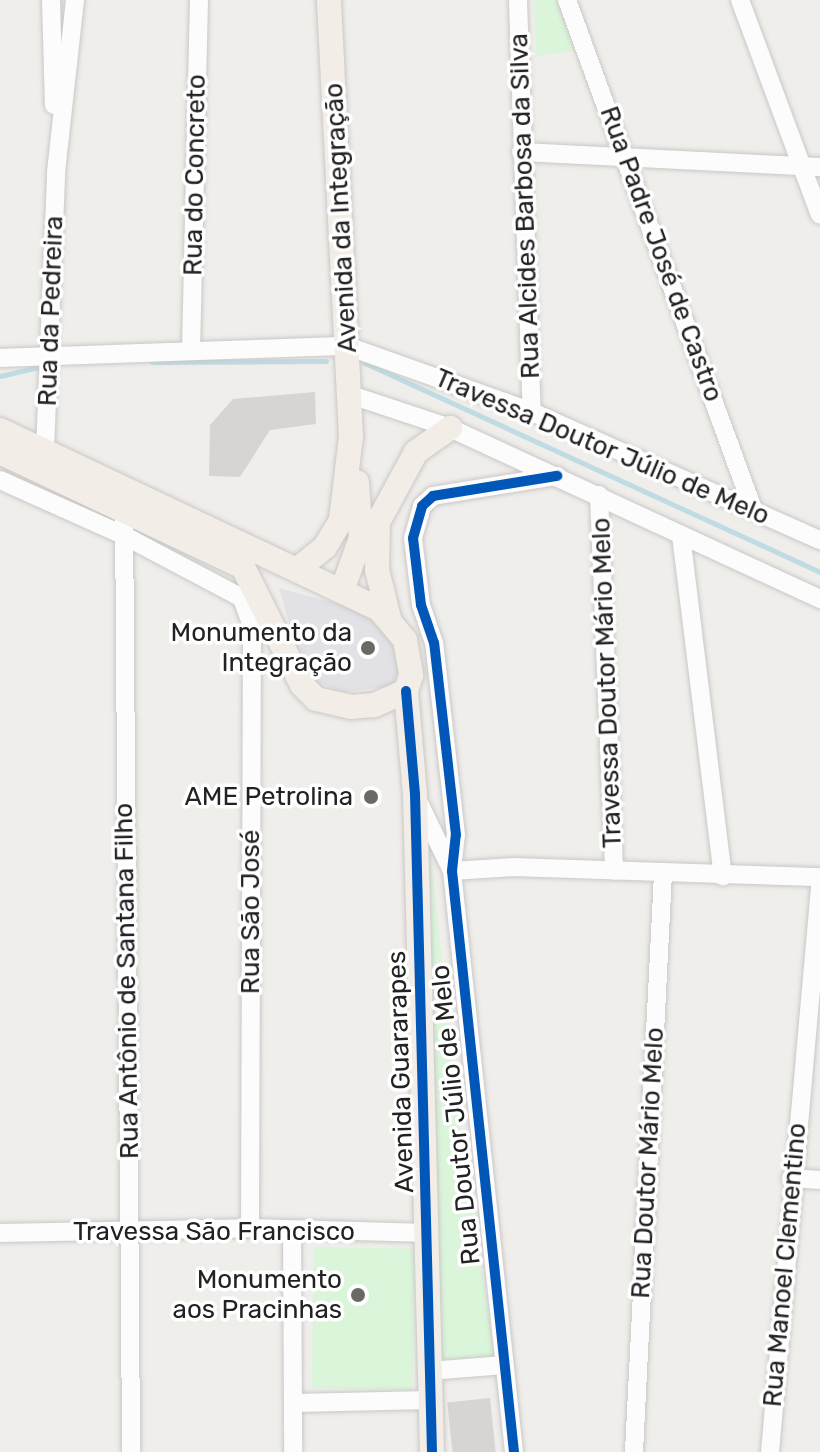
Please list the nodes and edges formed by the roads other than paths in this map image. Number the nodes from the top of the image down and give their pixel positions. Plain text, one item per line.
1 (51, 0) edge
2 (75, 0) edge
3 (199, 0) edge
4 (329, 0) edge
5 (518, 0) edge
6 (567, 0) edge
7 (740, 0) edge
8 (521, 152) junction
9 (628, 159) junction
10 (811, 167) edge
11 (56, 172) junction
12 (820, 215) edge
13 (347, 346) junction
14 (191, 351) junction
15 (49, 355) junction
16 (0, 358) edge
17 (351, 395) junction
18 (532, 412) junction
19 (450, 428) junction
20 (0, 430) edge
21 (351, 436) junction
22 (45, 451) junction
23 (0, 452) edge
24 (557, 476) junction
25 (0, 480) edge
26 (599, 495) junction
27 (433, 496) joint
28 (753, 509) junction
29 (122, 522) junction
30 (681, 535) junction
31 (820, 540) edge
32 (299, 568) junction
33 (343, 588) junction
34 (247, 590) junction
35 (820, 599) edge
36 (389, 618) junction
37 (406, 691) junction
38 (415, 794) junction
39 (452, 871) junction
40 (614, 871) junction
41 (663, 874) junction
42 (723, 876) junction
43 (820, 877) edge
44 (820, 887) edge
45 (791, 1178) junction
46 (820, 1180) edge
47 (250, 1228) junction
48 (292, 1230) junction
49 (130, 1231) junction
50 (0, 1233) edge
51 (428, 1233) junction
52 (505, 1365) junction
53 (429, 1371) junction
54 (430, 1400) junction
55 (294, 1403) junction
56 (131, 1452) edge
57 (293, 1452) edge
58 (432, 1452) edge
59 (514, 1452) edge
60 (634, 1452) edge
61 (770, 1452) edge

1 - 11 street, Rua da Pedreira
2 - 11 street, Rua da Pedreira
3 - 14 street, Rua do Concreto
4 - 13 main road, Avenida da Integração
5 - 8 street, Rua Alcides Barbosa da Silva
6 - 9 street, Rua Padre José de Castro
7 - 10 street
8 - 9 street
8 - 18 street, Rua Alcides Barbosa da Silva
9 - 10 street
9 - 28 street, Rua Padre José de Castro
10 - 12 street
11 - 15 street, Rua da Pedreira
13 - 14 street, Travessa Doutor Júlio de Melo
13 - 17 main road, Avenida da Integração
13 - 18 street, Travessa Doutor Júlio de Melo
14 - 15 street, Travessa Doutor Júlio de Melo
15 - 16 street, Travessa Doutor Júlio de Melo
15 - 22 street, Rua da Pedreira
17 - 19 street, Travessa Doutor Júlio de Melo
17 - 21 main road, Avenida da Integração
18 - 28 street, Travessa Doutor Júlio de Melo
19 - 24 street, Travessa Doutor Júlio de Melo
19 - 36 main road
20 - 22 main road
21 - 32 main road, Avenida da Integração
21 - 33 main road, Avenida da Integração
22 - 32 main road
23 - 29 main road
24 - 26 street, Travessa Doutor Júlio de Melo
24 - 27 street, Travessa Doutor Júlio de Melo
25 - 29 street
26 - 30 street, Travessa Doutor Júlio de Melo
26 - 40 street, Travessa Doutor Mário Melo
27 - 39 street, Rua Doutor Júlio de Melo
28 - 31 street, Travessa Doutor Júlio de Melo
29 - 34 main road
29 - 49 street, Rua Antônio de Santana Filho
30 - 35 street, Travessa Doutor Júlio de Melo
30 - 42 street
32 - 33 main road
33 - 36 main road
34 - 37 main road
34 - 47 street, Rua São José
36 - 37 main road, Avenida Guararapes
37 - 38 main road, Avenida Guararapes
38 - 39 street
38 - 51 main road, Avenida Guararapes
39 - 40 street
39 - 52 street, Rua Doutor Júlio de Melo
40 - 41 street
41 - 42 street
41 - 60 street, Rua Doutor Mário Melo
42 - 43 street
44 - 45 street, Rua Manoel Clementino
45 - 46 street
45 - 61 street, Rua Manoel Clementino
47 - 48 street, Travessa São Francisco
47 - 49 street, Travessa São Francisco
48 - 51 street, Travessa São Francisco
48 - 55 street
49 - 50 street, Travessa São Francisco
49 - 56 street, Rua Antônio de Santana Filho
51 - 53 main road, Avenida Guararapes
52 - 53 street
52 - 59 street, Rua Doutor Júlio de Melo
53 - 54 main road, Avenida Guararapes
54 - 55 street
54 - 58 main road, Avenida Guararapes
55 - 57 street

